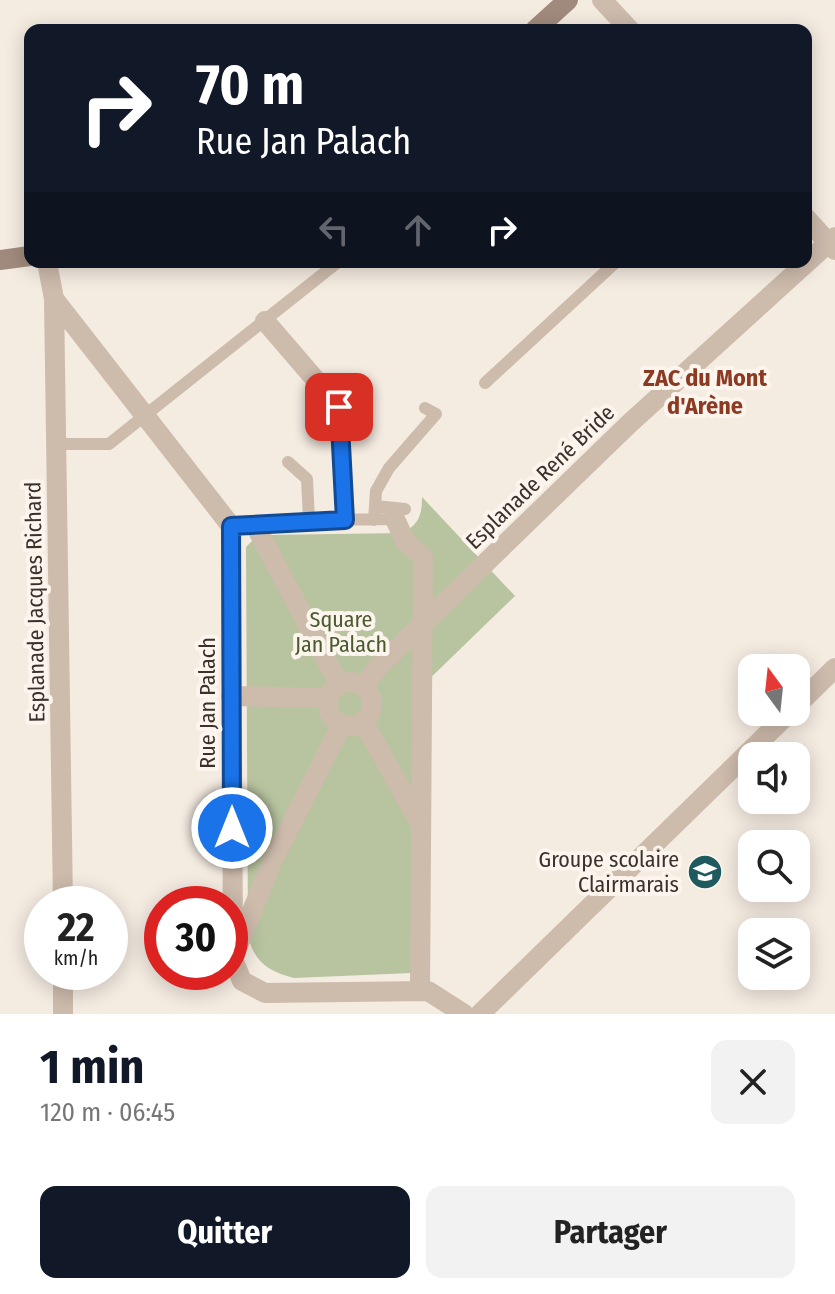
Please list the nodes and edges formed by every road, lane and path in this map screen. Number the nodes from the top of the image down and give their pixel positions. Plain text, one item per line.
1 (568, 0) edge
2 (602, 0) edge
3 (542, 24) edge
4 (624, 24) edge
5 (812, 224) edge
6 (833, 243) edge
7 (24, 257) edge
8 (0, 260) edge
9 (812, 262) edge
10 (48, 268) edge
11 (331, 268) edge
12 (610, 268) edge
13 (805, 268) edge
14 (54, 299) junction
15 (265, 321) junction
16 (485, 383) dead end
17 (339, 407) joint
18 (425, 408) dead end
19 (144, 416) junction
20 (56, 444) junction
21 (288, 462) dead end
22 (375, 506) junction
23 (400, 514) junction
24 (309, 520) junction
25 (345, 520) junction
26 (374, 520) junction
27 (255, 525) junction
28 (231, 526) junction
29 (422, 624) junction
30 (835, 668) edge
31 (364, 687) junction
32 (334, 691) junction
33 (810, 692) edge
34 (231, 696) junction
35 (363, 721) junction
36 (342, 724) junction
37 (776, 726) edge
38 (422, 827) junction
39 (63, 886) edge
40 (232, 886) edge
41 (248, 922) edge
42 (248, 984) edge
43 (63, 990) edge
44 (420, 991) junction
45 (63, 1014) edge
46 (464, 1014) edge
47 (480, 1014) edge

1 - 3 street
2 - 4 street
5 - 6 street
6 - 9 street, Esplanade René Bride
7 - 8 street
10 - 14 street
11 - 15 lane
12 - 16 lane
13 - 29 street, Esplanade René Bride
14 - 19 street
14 - 20 street, Esplanade Jacques Richard
15 - 17 street
15 - 19 lane
17 - 25 lane
18 - 22 lane
19 - 20 lane
19 - 28 street
20 - 39 street, Esplanade Jacques Richard
21 - 24 lane
22 - 23 lane
22 - 26 lane
23 - 26 lane
23 - 29 street
24 - 25 lane
24 - 27 lane
25 - 26 lane
27 - 28 lane
27 - 32 street
28 - 34 street, Rue Jan Palach
29 - 31 street, Esplanade René Bride
29 - 38 street
30 - 33 street
31 - 32 street
31 - 35 street
32 - 34 street
32 - 36 street
34 - 40 street, Rue Jan Palach
35 - 36 street
35 - 38 street
36 - 41 street
37 - 47 street
38 - 44 street
42 - 44 street
43 - 45 street
44 - 46 street

